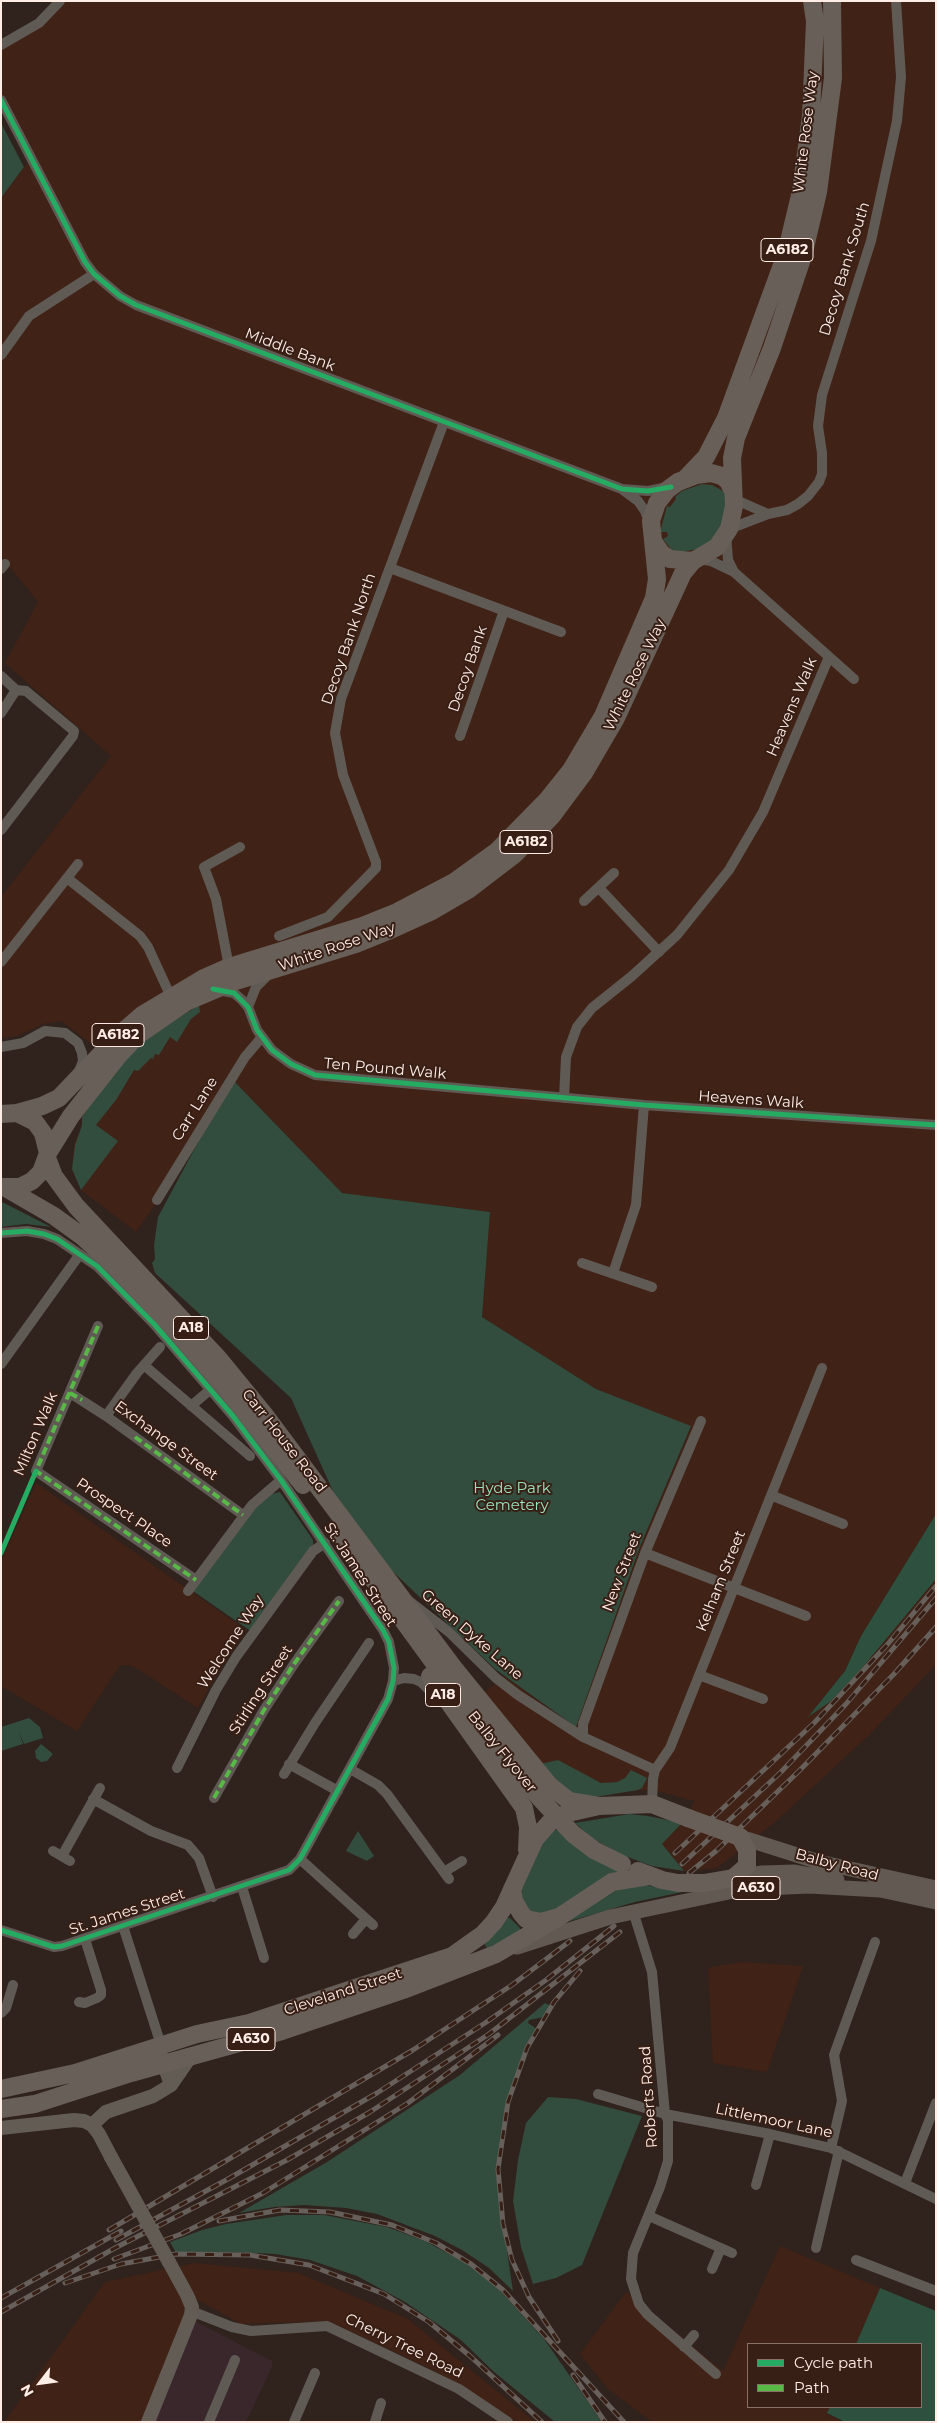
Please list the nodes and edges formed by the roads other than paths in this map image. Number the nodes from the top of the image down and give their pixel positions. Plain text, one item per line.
1 (60, 1) edge
2 (812, 1) edge
3 (832, 1) edge
4 (896, 1) edge
5 (1, 45) edge
6 (1, 100) edge
7 (94, 274) junction
8 (1, 355) edge
9 (444, 422) junction
10 (678, 482) junction
11 (622, 489) junction
12 (733, 494) junction
13 (768, 514) junction
14 (728, 531) junction
15 (652, 535) junction
16 (696, 560) junction
17 (390, 568) junction
18 (734, 572) junction
19 (504, 611) junction
20 (561, 632) dead end
21 (829, 657) junction
22 (1, 676) edge
23 (854, 679) dead end
24 (16, 690) junction
25 (1, 713) edge
26 (460, 736) dead end
27 (1, 830) edge
28 (240, 847) dead end
29 (78, 864) dead end
30 (614, 873) dead end
31 (67, 878) junction
32 (598, 888) junction
33 (584, 901) dead end
34 (279, 936) dead end
35 (5, 950) edge
36 (659, 952) junction
37 (1, 962) edge
38 (230, 967) junction
39 (276, 969) junction
40 (213, 989) junction
41 (171, 996) junction
42 (248, 1008) junction
43 (262, 1037) junction
44 (1, 1047) edge
45 (74, 1084) junction
46 (564, 1098) junction
47 (644, 1105) junction
48 (8, 1112) edge
49 (936, 1125) edge
50 (47, 1156) junction
51 (3, 1187) edge
52 (156, 1200) dead end
53 (1, 1233) edge
54 (80, 1254) junction
55 (582, 1263) dead end
56 (613, 1273) junction
57 (652, 1287) dead end
58 (98, 1326) dead end
59 (160, 1347) dead end
60 (1, 1364) edge
61 (145, 1366) junction
62 (822, 1368) dead end
63 (210, 1389) junction
64 (70, 1392) junction
65 (191, 1406) junction
66 (106, 1416) junction
67 (701, 1421) dead end
68 (250, 1456) dead end
69 (36, 1471) joint
70 (281, 1480) junction
71 (773, 1496) junction
72 (244, 1515) junction
73 (843, 1524) dead end
74 (343, 1538) junction
75 (325, 1543) junction
76 (645, 1553) junction
77 (196, 1580) junction
78 (734, 1589) junction
79 (188, 1591) dead end
80 (400, 1594) junction
81 (339, 1601) dead end
82 (806, 1616) dead end
83 (369, 1644) dead end
84 (699, 1675) junction
85 (393, 1681) junction
86 (450, 1684) joint
87 (763, 1699) dead end
88 (582, 1738) junction
89 (484, 1752) junction
90 (289, 1764) junction
91 (177, 1768) dead end
92 (350, 1769) junction
93 (656, 1770) junction
94 (284, 1774) dead end
95 (100, 1788) dead end
96 (338, 1791) junction
97 (214, 1798) dead end
98 (93, 1799) junction
99 (652, 1804) junction
100 (599, 1806) junction
101 (740, 1837) junction
102 (526, 1855) junction
103 (62, 1856) dead end
104 (300, 1859) junction
105 (462, 1861) dead end
106 (649, 1876) junction
107 (733, 1878) junction
108 (242, 1887) junction
109 (936, 1888) edge
110 (512, 1890) junction
111 (880, 1890) junction
112 (213, 1897) junction
113 (936, 1902) edge
114 (633, 1912) junction
115 (559, 1917) junction
116 (122, 1926) junction
117 (1, 1930) edge
118 (353, 1934) dead end
119 (85, 1938) junction
120 (875, 1942) dead end
121 (496, 1954) junction
122 (264, 1958) dead end
123 (13, 1985) dead end
124 (79, 2002) dead end
125 (1, 2012) edge
126 (160, 2045) junction
127 (136, 2053) junction
128 (191, 2056) junction
129 (165, 2064) junction
130 (171, 2085) junction
131 (1, 2089) edge
132 (598, 2094) dead end
133 (936, 2103) edge
134 (1, 2109) edge
135 (665, 2114) junction
136 (92, 2126) junction
137 (1, 2128) edge
138 (770, 2134) junction
139 (835, 2150) junction
140 (904, 2184) junction
141 (756, 2185) dead end
142 (936, 2199) edge
143 (648, 2216) junction
144 (721, 2248) junction
145 (816, 2248) dead end
146 (732, 2253) dead end
147 (856, 2260) dead end
148 (712, 2269) dead end
149 (936, 2291) edge
150 (191, 2311) junction
151 (694, 2335) dead end
152 (684, 2347) junction
153 (236, 2360) dead end
154 (315, 2373) dead end
155 (716, 2374) dead end
156 (382, 2403) dead end
157 (148, 2422) edge
158 (209, 2422) edge
159 (294, 2422) edge
160 (375, 2422) edge
161 (508, 2422) edge

1 - 5 street
2 - 10 highway, White Rose Way / A6182
3 - 12 highway, White Rose Way / A6182
4 - 13 street, Decoy Bank South
6 - 7 street, Middle Bank
7 - 8 street
7 - 9 street, Middle Bank
9 - 11 street, Middle Bank
9 - 17 street, Decoy Bank North
10 - 11 street, Middle Bank
10 - 12 highway
10 - 15 highway, White Rose Way
11 - 15 street, Middle Bank
12 - 13 street
12 - 14 highway, White Rose Way
13 - 14 street, Decoy Bank South
14 - 16 highway, White Rose Way
14 - 18 street
15 - 16 highway
15 - 38 highway, White Rose Way / A6182
16 - 18 street, Heavens Walk
16 - 39 highway, White Rose Way / A6182
17 - 19 street, Decoy Bank
17 - 34 street, Decoy Bank North
18 - 21 street, Heavens Walk
19 - 20 street, Decoy Bank
19 - 26 street, Decoy Bank
21 - 23 street, Heavens Walk
21 - 36 street, Heavens Walk
22 - 24 street
24 - 25 street
24 - 27 street
28 - 38 street
29 - 31 street
30 - 32 street
31 - 35 street
31 - 41 street
32 - 33 street
32 - 36 street
35 - 37 street
36 - 46 street, Heavens Walk
38 - 41 highway, White Rose Way / A6182
39 - 40 highway, White Rose Way / A6182
39 - 42 street
40 - 42 street, Ten Pound Walk
40 - 50 highway, White Rose Way / A6182
41 - 45 highway, White Rose Way / A6182
42 - 43 street, Ten Pound Walk
43 - 46 street, Ten Pound Walk
43 - 52 street, Carr Lane
44 - 45 street
45 - 48 highway, White Rose Way / A6182
46 - 47 street, Heavens Walk
47 - 49 street, Heavens Walk
47 - 56 street
48 - 50 highway, Carr House Road
50 - 51 highway, White Rose Way
50 - 80 highway, Carr House Road / A18
51 - 74 highway, Carr House Road / A18
53 - 54 street, St. James Street
54 - 60 street
54 - 63 street, St. James Street
55 - 56 street
56 - 57 street
58 - 64 street, Milton Walk
59 - 61 street
61 - 65 street
61 - 66 street
62 - 71 street, Kelham Street
63 - 65 street
63 - 70 street, St. James Street
64 - 66 street, Exchange Street
64 - 69 street, Milton Walk
65 - 68 street
66 - 72 street, Exchange Street
67 - 76 street, New Street
69 - 77 street, Prospect Place
70 - 72 street
70 - 75 street, St. James Street
71 - 73 street
71 - 78 street, Kelham Street
72 - 77 street
74 - 86 highway, Carr House Road / A18
74 - 89 highway, Balby Flyover / A18
75 - 85 street, St. James Street
75 - 91 street, Welcome Way
76 - 78 street
76 - 88 street, New Street
77 - 79 street
78 - 82 street
78 - 84 street, Kelham Street
80 - 88 street, Green Dyke Lane
80 - 100 highway, Carr House Road / A18
81 - 97 street, Stirling Street
83 - 90 street
84 - 87 street
84 - 93 street, Kelham Street
85 - 89 street
85 - 92 street, St. James Street
86 - 106 highway, Balby Flyover / A18, bridge
88 - 93 street, Green Dyke Lane
89 - 102 highway, Balby Flyover / A18
90 - 94 street
90 - 96 street
92 - 96 street, St. James Street
92 - 105 street
93 - 99 street, Kelham Street
95 - 98 street
96 - 104 street, St. James Street
98 - 103 street
98 - 112 street
99 - 100 highway, Balby Flyover / A630
99 - 101 highway, Balby Flyover / A630, bridge
100 - 102 highway, Balby Flyover / A630
101 - 107 highway, A630
101 - 109 main road, Balby Road / A630
102 - 110 highway, Balby Flyover / A630
104 - 108 street, St. James Street
104 - 118 street
106 - 107 highway, Balby Flyover / A630
106 - 115 highway, Balby Flyover / A630
107 - 111 main road, Balby Flyover / A630
108 - 112 street, St. James Street
108 - 122 street
110 - 115 highway, Balby Flyover / A630
110 - 126 highway, Cleveland Street / A630
111 - 113 main road, Balby Flyover / A630
111 - 114 main road, Balby Flyover / A630
112 - 116 street, St. James Street
114 - 121 main road, Cleveland Street / A630
114 - 135 street, Roberts Road
115 - 121 highway, Cleveland Street / A630
116 - 119 street, St. James Street
116 - 126 street
117 - 119 street, St. James Street
119 - 124 street
120 - 139 street
121 - 128 highway, Cleveland Street / A630
123 - 125 street
126 - 127 highway, Cleveland Street / A630
127 - 129 street
127 - 131 highway, Cleveland Street / A630
128 - 129 highway, Cleveland Street / A630
128 - 130 street
129 - 130 street
129 - 134 highway, Cleveland Street / A630
130 - 136 street
132 - 135 street, Littlemoor Lane
133 - 140 street
135 - 138 street, Littlemoor Lane
135 - 143 street, Roberts Road
136 - 137 street
136 - 150 street, bridge
138 - 139 street, Littlemoor Lane
138 - 141 street
139 - 140 street, Littlemoor Lane
139 - 145 street
140 - 142 street, Littlemoor Lane
143 - 144 street
143 - 152 street, Roberts Road
144 - 146 street
144 - 148 street
147 - 149 street
150 - 157 street
150 - 161 street, Cherry Tree Road
151 - 152 street
152 - 155 street, Roberts Road
153 - 158 street
154 - 159 street
156 - 160 street

